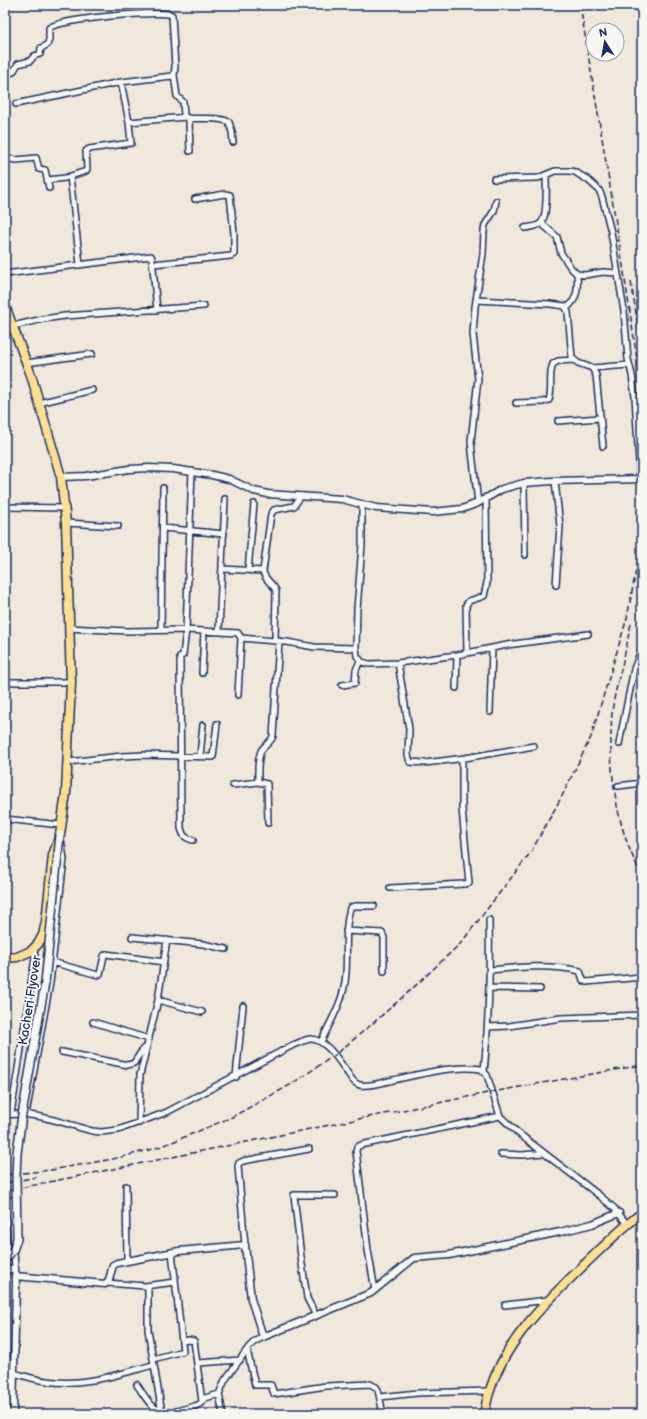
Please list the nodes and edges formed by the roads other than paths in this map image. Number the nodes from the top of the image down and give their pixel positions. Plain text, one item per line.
1 (5, 75) edge
2 (174, 75) junction
3 (121, 82) junction
4 (16, 104) dead end
5 (186, 117) junction
6 (129, 122) junction
7 (233, 142) dead end
8 (190, 151) dead end
9 (5, 158) edge
10 (546, 175) junction
11 (70, 176) junction
12 (494, 179) dead end
13 (48, 180) junction
14 (49, 188) dead end
15 (195, 198) dead end
16 (496, 201) dead end
17 (541, 223) junction
18 (525, 228) dead end
19 (80, 264) junction
20 (153, 264) junction
21 (617, 273) junction
22 (5, 274) edge
23 (577, 274) junction
24 (476, 300) junction
25 (5, 306) edge
26 (204, 306) dead end
27 (567, 308) junction
28 (157, 310) junction
29 (13, 326) junction
30 (92, 354) dead end
31 (574, 360) junction
32 (26, 363) junction
33 (629, 365) junction
34 (592, 368) junction
35 (92, 390) dead end
36 (39, 403) junction
37 (516, 403) dead end
38 (600, 418) junction
39 (558, 421) dead end
40 (603, 446) dead end
41 (192, 471) junction
42 (61, 477) junction
43 (641, 479) edge
44 (556, 481) junction
45 (524, 483) junction
46 (163, 488) dead end
47 (301, 496) junction
48 (486, 497) junction
49 (225, 499) dead end
50 (478, 503) junction
51 (254, 504) dead end
52 (362, 504) junction
53 (5, 507) edge
54 (64, 508) junction
55 (66, 523) junction
56 (118, 526) dead end
57 (163, 528) junction
58 (190, 530) junction
59 (224, 534) junction
60 (525, 555) dead end
61 (222, 569) junction
62 (248, 570) junction
63 (263, 571) junction
64 (556, 585) dead end
65 (68, 628) junction
66 (161, 630) junction
67 (186, 630) junction
68 (204, 631) junction
69 (219, 631) junction
70 (588, 634) dead end
71 (240, 638) junction
72 (277, 641) junction
73 (356, 648) junction
74 (492, 648) junction
75 (642, 648) edge
76 (467, 653) junction
77 (457, 655) junction
78 (360, 660) junction
79 (398, 663) junction
80 (202, 673) dead end
81 (5, 682) edge
82 (71, 682) junction
83 (342, 685) dead end
84 (456, 688) dead end
85 (238, 695) dead end
86 (490, 712) dead end
87 (203, 724) dead end
88 (218, 724) dead end
89 (619, 744) dead end
90 (534, 746) dead end
91 (180, 755) junction
92 (200, 756) junction
93 (462, 759) junction
94 (68, 762) junction
95 (258, 782) junction
96 (642, 783) edge
97 (233, 785) dead end
98 (618, 786) dead end
99 (5, 819) edge
100 (268, 824) dead end
101 (61, 825) junction
102 (60, 835) junction
103 (193, 840) dead end
104 (390, 888) dead end
105 (374, 906) dead end
106 (489, 920) dead end
107 (346, 931) junction
108 (132, 937) dead end
109 (167, 940) junction
110 (34, 948) junction
111 (226, 949) dead end
112 (5, 958) edge
113 (52, 962) junction
114 (164, 962) junction
115 (490, 970) junction
116 (384, 971) dead end
117 (642, 977) edge
118 (490, 988) junction
119 (540, 989) dead end
120 (158, 1000) junction
121 (243, 1006) dead end
122 (202, 1012) dead end
123 (642, 1015) edge
124 (93, 1022) dead end
125 (488, 1027) junction
126 (149, 1039) junction
127 (321, 1042) junction
128 (147, 1048) junction
129 (62, 1052) dead end
130 (484, 1072) junction
131 (236, 1077) junction
132 (11, 1114) junction
133 (26, 1114) junction
134 (5, 1115) edge
135 (500, 1116) junction
136 (139, 1123) junction
137 (309, 1149) dead end
138 (544, 1153) junction
139 (501, 1154) dead end
140 (126, 1186) dead end
141 (335, 1195) dead end
142 (12, 1200) dead end
143 (619, 1213) junction
144 (642, 1213) edge
145 (627, 1224) junction
146 (245, 1245) junction
147 (172, 1252) junction
148 (5, 1260) edge
149 (127, 1261) junction
150 (15, 1268) junction
151 (5, 1270) edge
152 (16, 1276) junction
153 (175, 1282) junction
154 (107, 1283) junction
155 (148, 1286) junction
156 (375, 1290) junction
157 (548, 1300) junction
158 (505, 1305) dead end
159 (316, 1316) junction
160 (263, 1337) junction
161 (182, 1342) junction
162 (247, 1350) junction
163 (153, 1359) junction
164 (240, 1360) junction
165 (198, 1362) junction
166 (153, 1365) junction
167 (14, 1373) junction
168 (137, 1385) dead end
169 (490, 1391) junction
170 (219, 1394) junction
171 (380, 1398) junction
172 (202, 1402) junction
173 (162, 1412) junction
174 (13, 1414) edge
175 (174, 1414) edge
176 (223, 1414) edge
177 (383, 1414) edge
178 (484, 1414) edge

1 - 2 street
2 - 3 street
2 - 5 street
3 - 4 street
3 - 6 street
5 - 6 street
5 - 7 street
5 - 8 street
6 - 11 street
9 - 13 street
10 - 12 street
10 - 17 street
10 - 21 street
11 - 13 street
11 - 19 street
13 - 14 street
15 - 20 street
16 - 24 street
17 - 18 street
17 - 23 street
19 - 20 street
19 - 22 street
20 - 28 street
21 - 23 street
21 - 33 street
23 - 27 street
24 - 27 street
24 - 50 street
25 - 29 main road
26 - 28 street
27 - 31 street
28 - 29 street
29 - 32 main road
30 - 32 street
31 - 34 street
31 - 37 street
32 - 36 main road
33 - 34 street
33 - 43 street
34 - 38 street
35 - 36 street
36 - 42 main road
38 - 39 street
38 - 40 street
41 - 42 street
41 - 47 street
41 - 58 street
42 - 54 main road
43 - 44 street
44 - 45 street
44 - 64 street
45 - 48 street
45 - 60 street
46 - 57 street
47 - 52 street
47 - 63 street
48 - 50 street
48 - 76 street
49 - 59 street
50 - 52 street
51 - 62 street
52 - 73 street
53 - 54 street
54 - 55 main road
55 - 56 street
55 - 65 main road
57 - 58 street
57 - 66 street
58 - 59 street
58 - 67 street
59 - 61 street
61 - 62 street
61 - 69 street
62 - 63 street
63 - 72 street
65 - 66 street
65 - 82 main road
66 - 67 street
67 - 68 street
67 - 91 street
68 - 69 street
68 - 80 street
69 - 71 street
70 - 74 street
71 - 72 street
71 - 85 street
72 - 73 street
72 - 95 street
73 - 78 street
74 - 76 street
74 - 86 street
75 - 89 street
76 - 77 street
77 - 79 street
77 - 84 street
78 - 79 street
78 - 83 street
79 - 93 street
81 - 82 street
82 - 94 main road
87 - 92 street
88 - 92 street
90 - 93 street
91 - 92 street
91 - 94 street
91 - 103 street
93 - 104 street
94 - 101 main road
95 - 97 street
95 - 100 street
96 - 98 street
99 - 101 street
101 - 102 main road
102 - 110 main road
102 - 113 street
102 - 148 main road, Kacheri Flyover, bridge
105 - 107 street
106 - 115 street
107 - 116 street
107 - 127 street
108 - 109 street
109 - 111 street
109 - 114 street
110 - 112 main road
110 - 132 street
113 - 114 street
113 - 133 street
114 - 120 street
115 - 117 street
115 - 118 street
118 - 119 street
118 - 125 street
120 - 122 street
120 - 126 street
121 - 131 street
123 - 125 street
124 - 126 street
125 - 130 street
126 - 128 street
127 - 130 street
127 - 131 street
128 - 129 street
128 - 136 street
130 - 135 street
131 - 136 street
132 - 133 street
132 - 134 street
133 - 136 street
135 - 138 street
135 - 156 street
137 - 146 street
138 - 139 street
138 - 143 street
140 - 149 street
141 - 159 street
142 - 150 street
143 - 145 street
143 - 156 street
144 - 145 main road
145 - 157 main road
146 - 147 street
146 - 160 street
147 - 149 street
147 - 153 street
149 - 154 street
150 - 151 street
150 - 152 street
152 - 154 street
152 - 167 street
153 - 155 street
153 - 161 street
154 - 155 street
155 - 163 street
156 - 159 street
157 - 158 street
157 - 169 main road
159 - 160 street
160 - 162 street
161 - 163 street
161 - 165 street
162 - 164 street
162 - 171 street
163 - 166 street
164 - 165 street
164 - 170 street
165 - 172 street
166 - 167 street
166 - 173 street
167 - 174 street
168 - 173 street
169 - 171 street
169 - 178 main road
170 - 172 street
170 - 176 street
171 - 177 street
172 - 175 street
173 - 175 street

